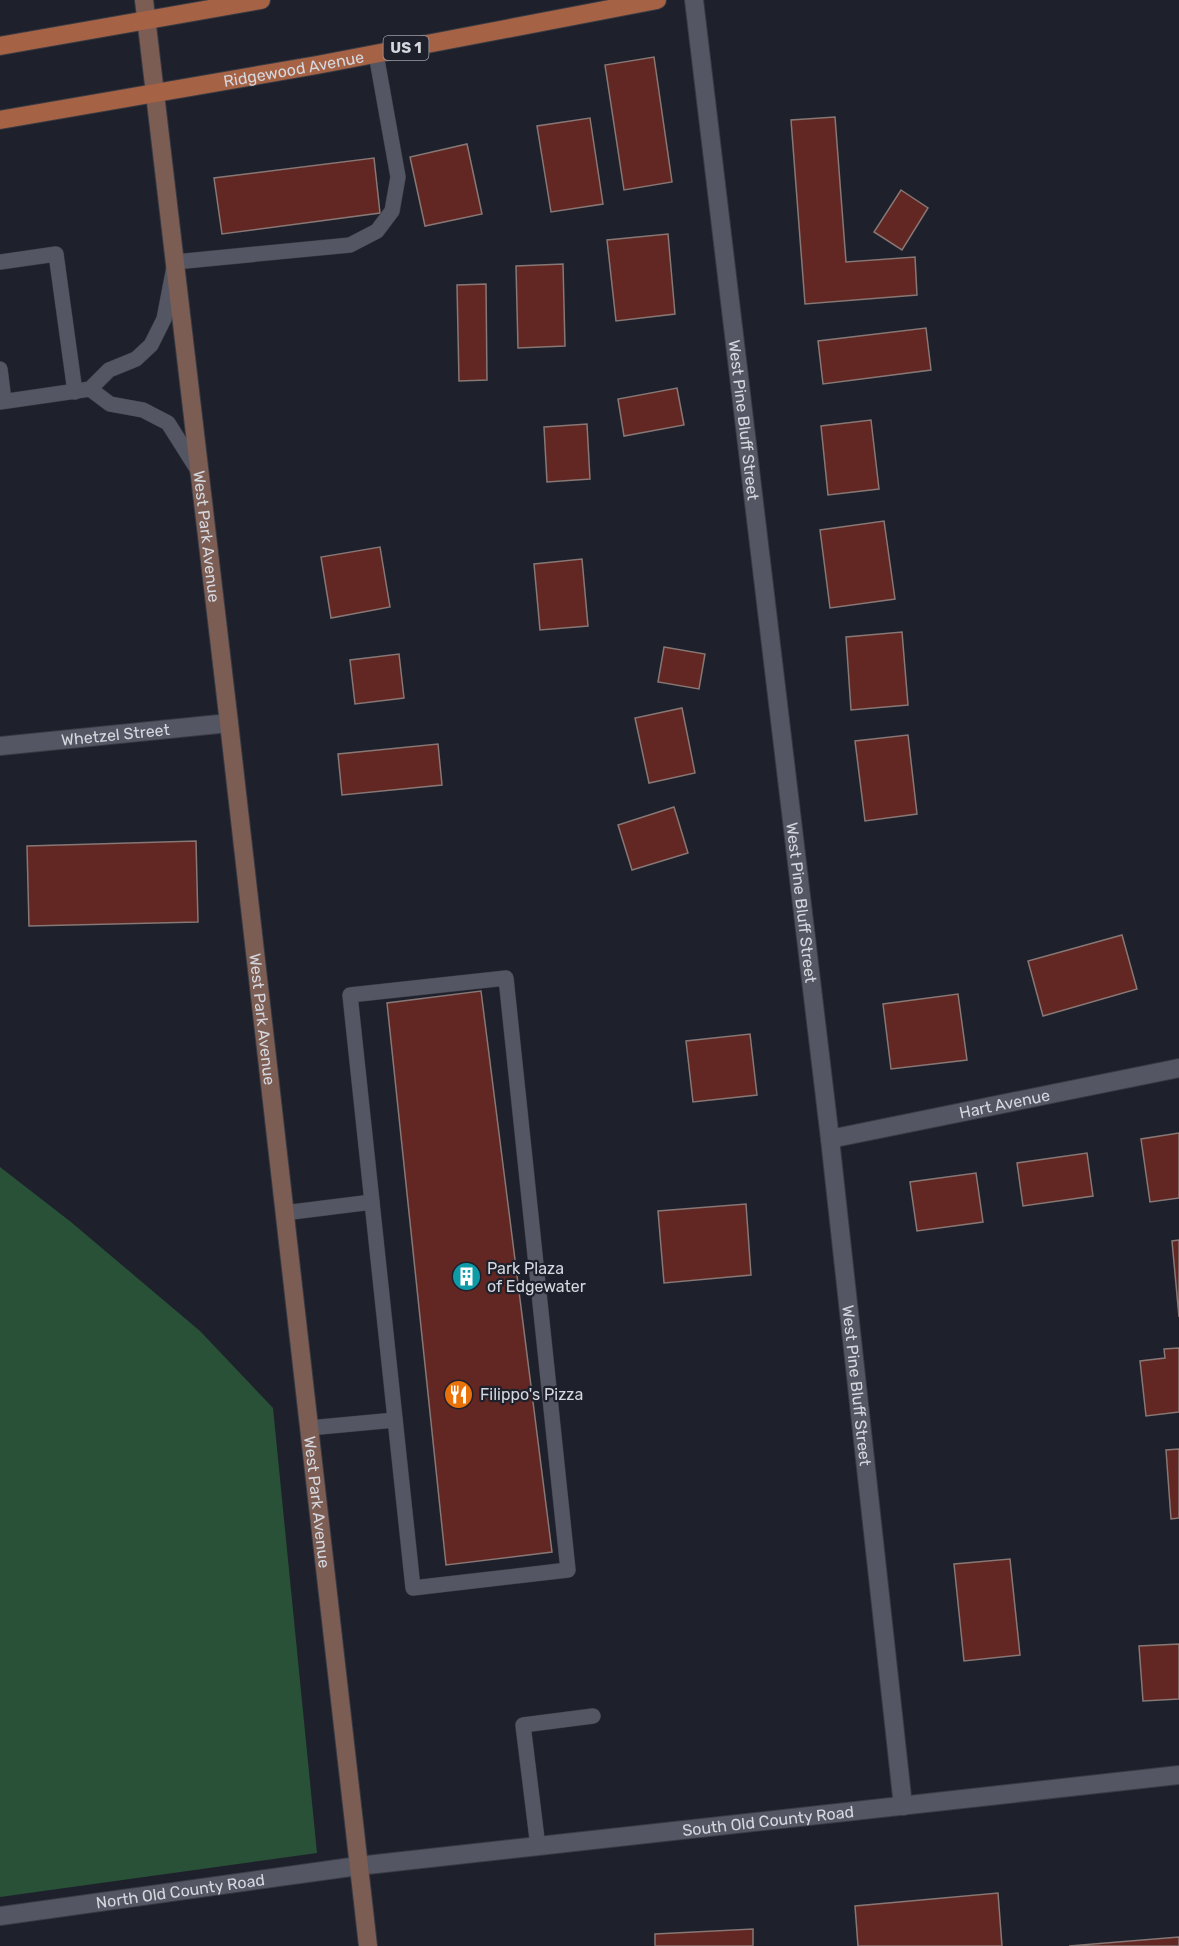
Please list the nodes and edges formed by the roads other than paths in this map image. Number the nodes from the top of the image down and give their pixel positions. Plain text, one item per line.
1 (144, 0) edge
2 (261, 0) edge
3 (657, 0) edge
4 (694, 0) edge
5 (146, 21) junction
6 (0, 46) edge
7 (376, 54) junction
8 (155, 93) junction
9 (0, 120) edge
10 (0, 262) edge
11 (175, 262) junction
12 (0, 369) edge
13 (82, 391) junction
14 (2, 402) edge
15 (199, 472) junction
16 (229, 723) junction
17 (0, 746) edge
18 (1179, 1068) edge
19 (830, 1139) junction
20 (372, 1202) junction
21 (284, 1213) junction
22 (395, 1420) junction
23 (309, 1428) junction
24 (592, 1716) dead end
25 (1179, 1775) edge
26 (903, 1806) junction
27 (538, 1847) junction
28 (358, 1866) junction
29 (0, 1916) edge
30 (368, 1946) edge

1 - 5 street, West Park Avenue
2 - 5 main road
3 - 7 main road, Ridgewood Avenue / US 1
4 - 19 street, West Pine Bluff Street
5 - 6 main road
5 - 8 street, West Park Avenue
7 - 8 main road, Ridgewood Avenue / US 1
7 - 11 lane
8 - 9 main road, Ridgewood Avenue / US 1
8 - 11 street, West Park Avenue
10 - 13 lane
11 - 13 lane
11 - 15 street, West Park Avenue
12 - 14 lane
13 - 14 lane
13 - 15 lane
15 - 16 street, West Park Avenue
16 - 17 street, Whetzel Street
16 - 21 street, West Park Avenue
18 - 19 street, Hart Avenue
19 - 26 street, West Pine Bluff Street
20 - 21 lane
20 - 22 lane
20 - 22 lane
21 - 23 street, West Park Avenue
22 - 23 lane
23 - 28 street, West Park Avenue
24 - 27 lane
25 - 26 street, South Old County Road
26 - 27 street, South Old County Road
27 - 28 street, South Old County Road
28 - 29 street, North Old County Road
28 - 30 street, West Park Avenue

